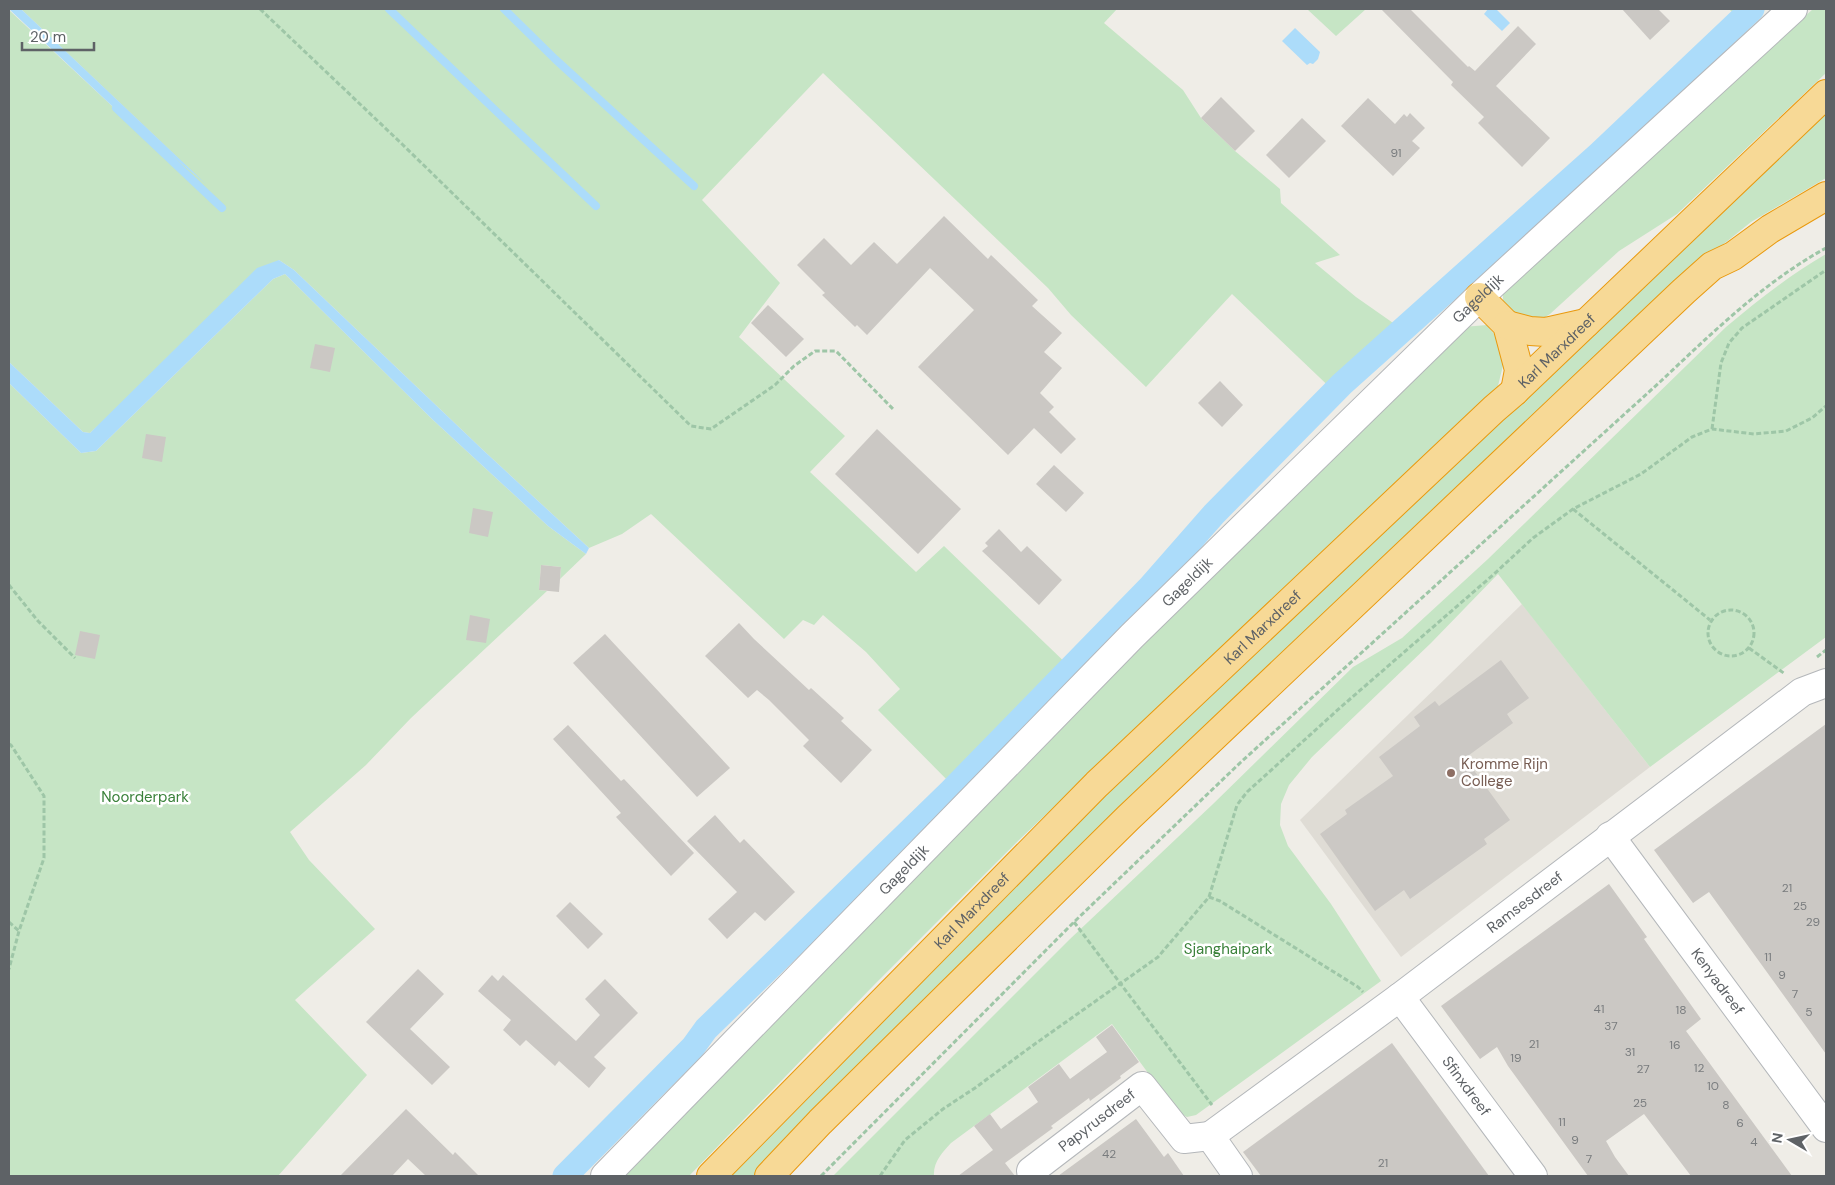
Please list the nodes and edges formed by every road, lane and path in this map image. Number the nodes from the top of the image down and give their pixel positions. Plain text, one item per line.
1 (260, 9) edge
2 (1793, 9) edge
3 (1826, 94) edge
4 (1826, 196) edge
5 (1826, 248) edge
6 (1826, 270) edge
7 (1479, 297) junction
8 (1588, 322) junction
9 (1507, 325) junction
10 (1515, 392) junction
11 (1826, 406) edge
12 (893, 409) dead end
13 (1712, 429) junction
14 (1573, 509) junction
15 (9, 585) edge
16 (1710, 620) junction
17 (1749, 648) junction
18 (74, 658) dead end
19 (1818, 686) edge
20 (9, 744) edge
21 (1610, 836) junction
22 (1209, 897) junction
23 (9, 922) edge
24 (1074, 922) junction
25 (19, 931) junction
26 (9, 970) edge
27 (1120, 983) junction
28 (1390, 1003) junction
29 (1826, 1128) edge
30 (1218, 1130) junction
31 (605, 1176) edge
32 (711, 1176) edge
33 (769, 1176) edge
34 (821, 1176) edge
35 (880, 1176) edge
36 (1034, 1176) edge
37 (1238, 1176) edge
38 (1533, 1176) edge

1 - 12 path
2 - 7 street, Gageldijk
3 - 8 highway, Karl Marxdreef
4 - 33 highway
5 - 24 path
6 - 13 path
7 - 9 highway
7 - 31 street, Gageldijk
8 - 9 highway
8 - 10 highway, Karl Marxdreef
9 - 10 highway
10 - 32 highway, Karl Marxdreef
11 - 13 path
13 - 14 path
14 - 16 path
14 - 22 path
15 - 18 path
16 - 17 path
16 - 17 path
17 - 19 path
19 - 21 street, Ramsesdreef
20 - 25 path
21 - 28 street, Ramsesdreef
21 - 29 street, Kenyadreef
22 - 27 path
22 - 28 path
23 - 25 path
24 - 27 path
24 - 34 path
25 - 26 path
27 - 30 path
27 - 35 path
28 - 30 street, Ramsesdreef
28 - 38 street, Sfinxdreef
30 - 36 street, Papyrusdreef
30 - 37 street

